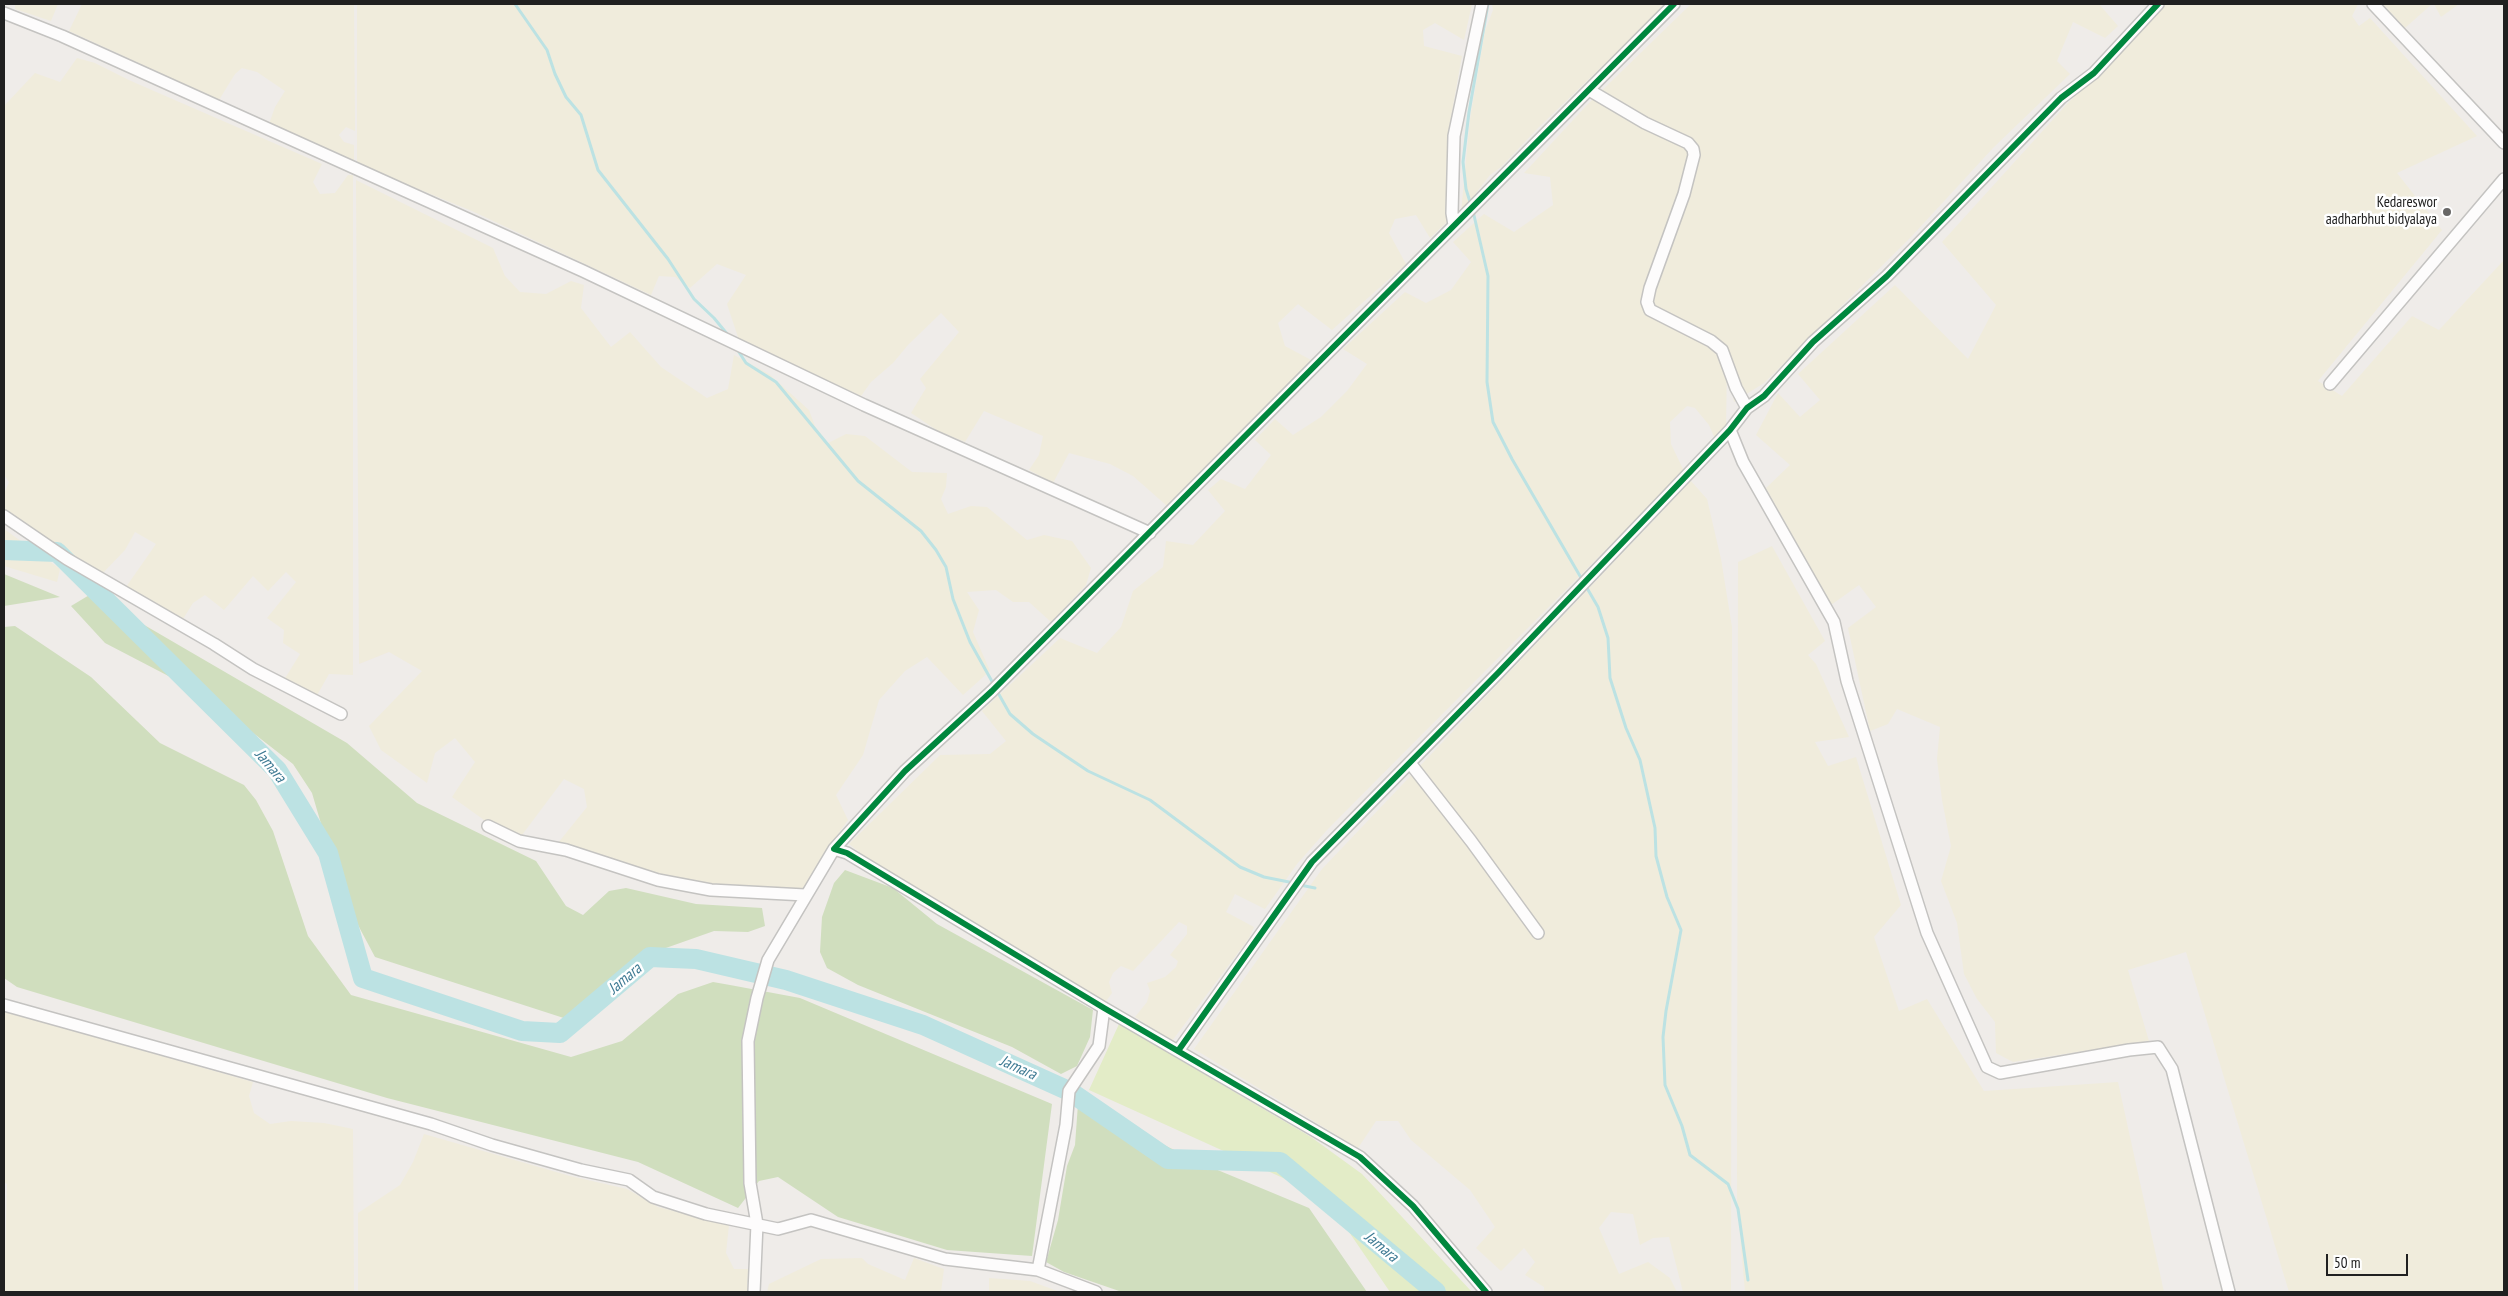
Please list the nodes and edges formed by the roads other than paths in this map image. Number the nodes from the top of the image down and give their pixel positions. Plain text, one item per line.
1 (1482, 4) edge
2 (1674, 4) edge
3 (2158, 4) edge
4 (2373, 4) edge
5 (4, 13) edge
6 (1588, 90) junction
7 (2504, 143) edge
8 (2504, 179) edge
9 (1454, 226) junction
10 (2330, 384) dead end
11 (1748, 408) junction
12 (1730, 430) junction
13 (4, 516) edge
14 (1150, 533) junction
15 (341, 714) dead end
16 (1410, 763) junction
17 (488, 826) dead end
18 (834, 849) junction
19 (804, 896) junction
20 (1538, 933) dead end
21 (4, 1005) edge
22 (1104, 1008) junction
23 (1178, 1052) junction
24 (757, 1224) junction
25 (1038, 1270) junction
26 (754, 1292) edge
27 (1096, 1292) edge
28 (1486, 1292) edge
29 (2230, 1292) edge

1 - 9 street
2 - 6 street
3 - 11 street
4 - 7 street
5 - 14 street
6 - 9 street
6 - 11 street
8 - 10 street
9 - 14 street
11 - 12 street
12 - 16 street
12 - 29 street
13 - 15 street
14 - 18 street
16 - 20 street
16 - 23 street
17 - 19 street
18 - 19 street
18 - 22 street
19 - 24 street
21 - 24 street
22 - 23 street
22 - 25 street
23 - 28 street
24 - 25 street
24 - 26 street
25 - 27 street

